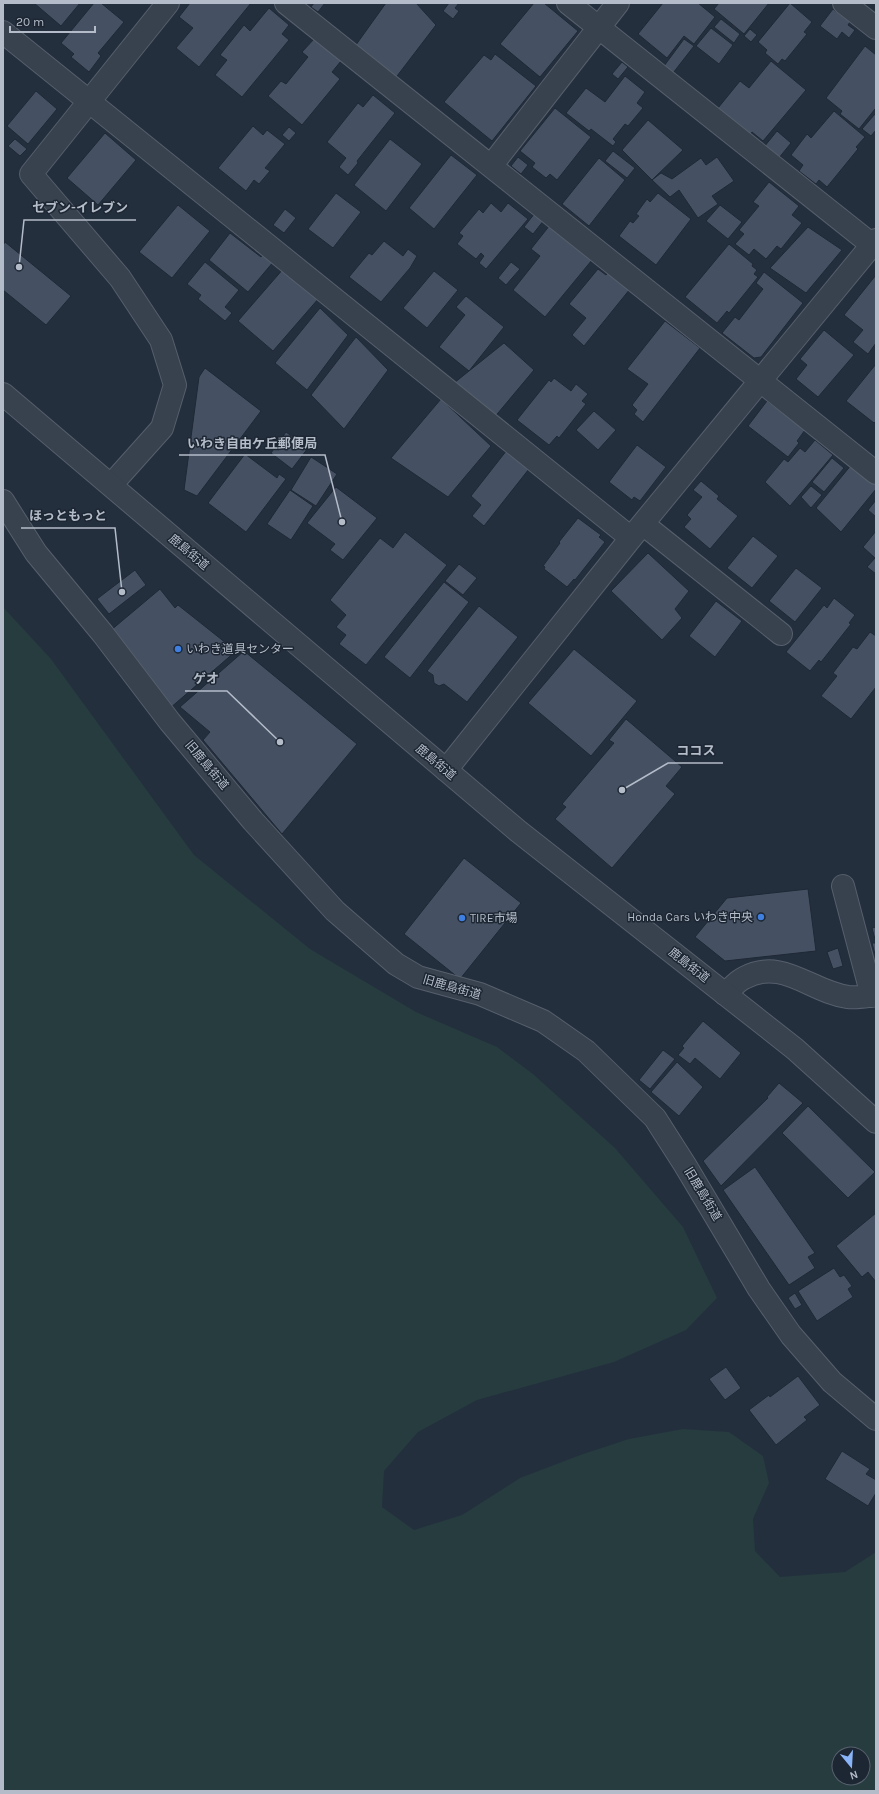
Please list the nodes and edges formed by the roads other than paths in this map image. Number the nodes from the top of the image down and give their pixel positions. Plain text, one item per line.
1 (168, 3) edge
2 (286, 3) edge
3 (568, 3) edge
4 (618, 3) edge
5 (844, 3) edge
6 (599, 28) junction
7 (876, 28) edge
8 (3, 32) edge
9 (89, 101) junction
10 (491, 166) junction
11 (875, 244) edge
12 (760, 381) junction
13 (3, 394) edge
14 (876, 473) edge
15 (111, 485) junction
16 (3, 501) edge
17 (637, 531) junction
18 (781, 634) dead end
19 (446, 770) junction
20 (843, 886) dead end
21 (725, 994) junction
22 (874, 995) edge
23 (876, 1122) edge
24 (876, 1419) edge

1 - 9 street
2 - 10 street
3 - 6 street
4 - 6 street
5 - 7 street
6 - 10 street
6 - 11 street
8 - 9 street
9 - 15 street
9 - 17 street
10 - 12 street
11 - 12 street
12 - 14 street
12 - 17 street
13 - 15 street, 鹿島街道
15 - 19 street, 鹿島街道
16 - 24 street, 旧鹿島街道
17 - 18 street
17 - 19 street
19 - 21 street, 鹿島街道
20 - 22 street
21 - 22 street
21 - 23 street, 鹿島街道

